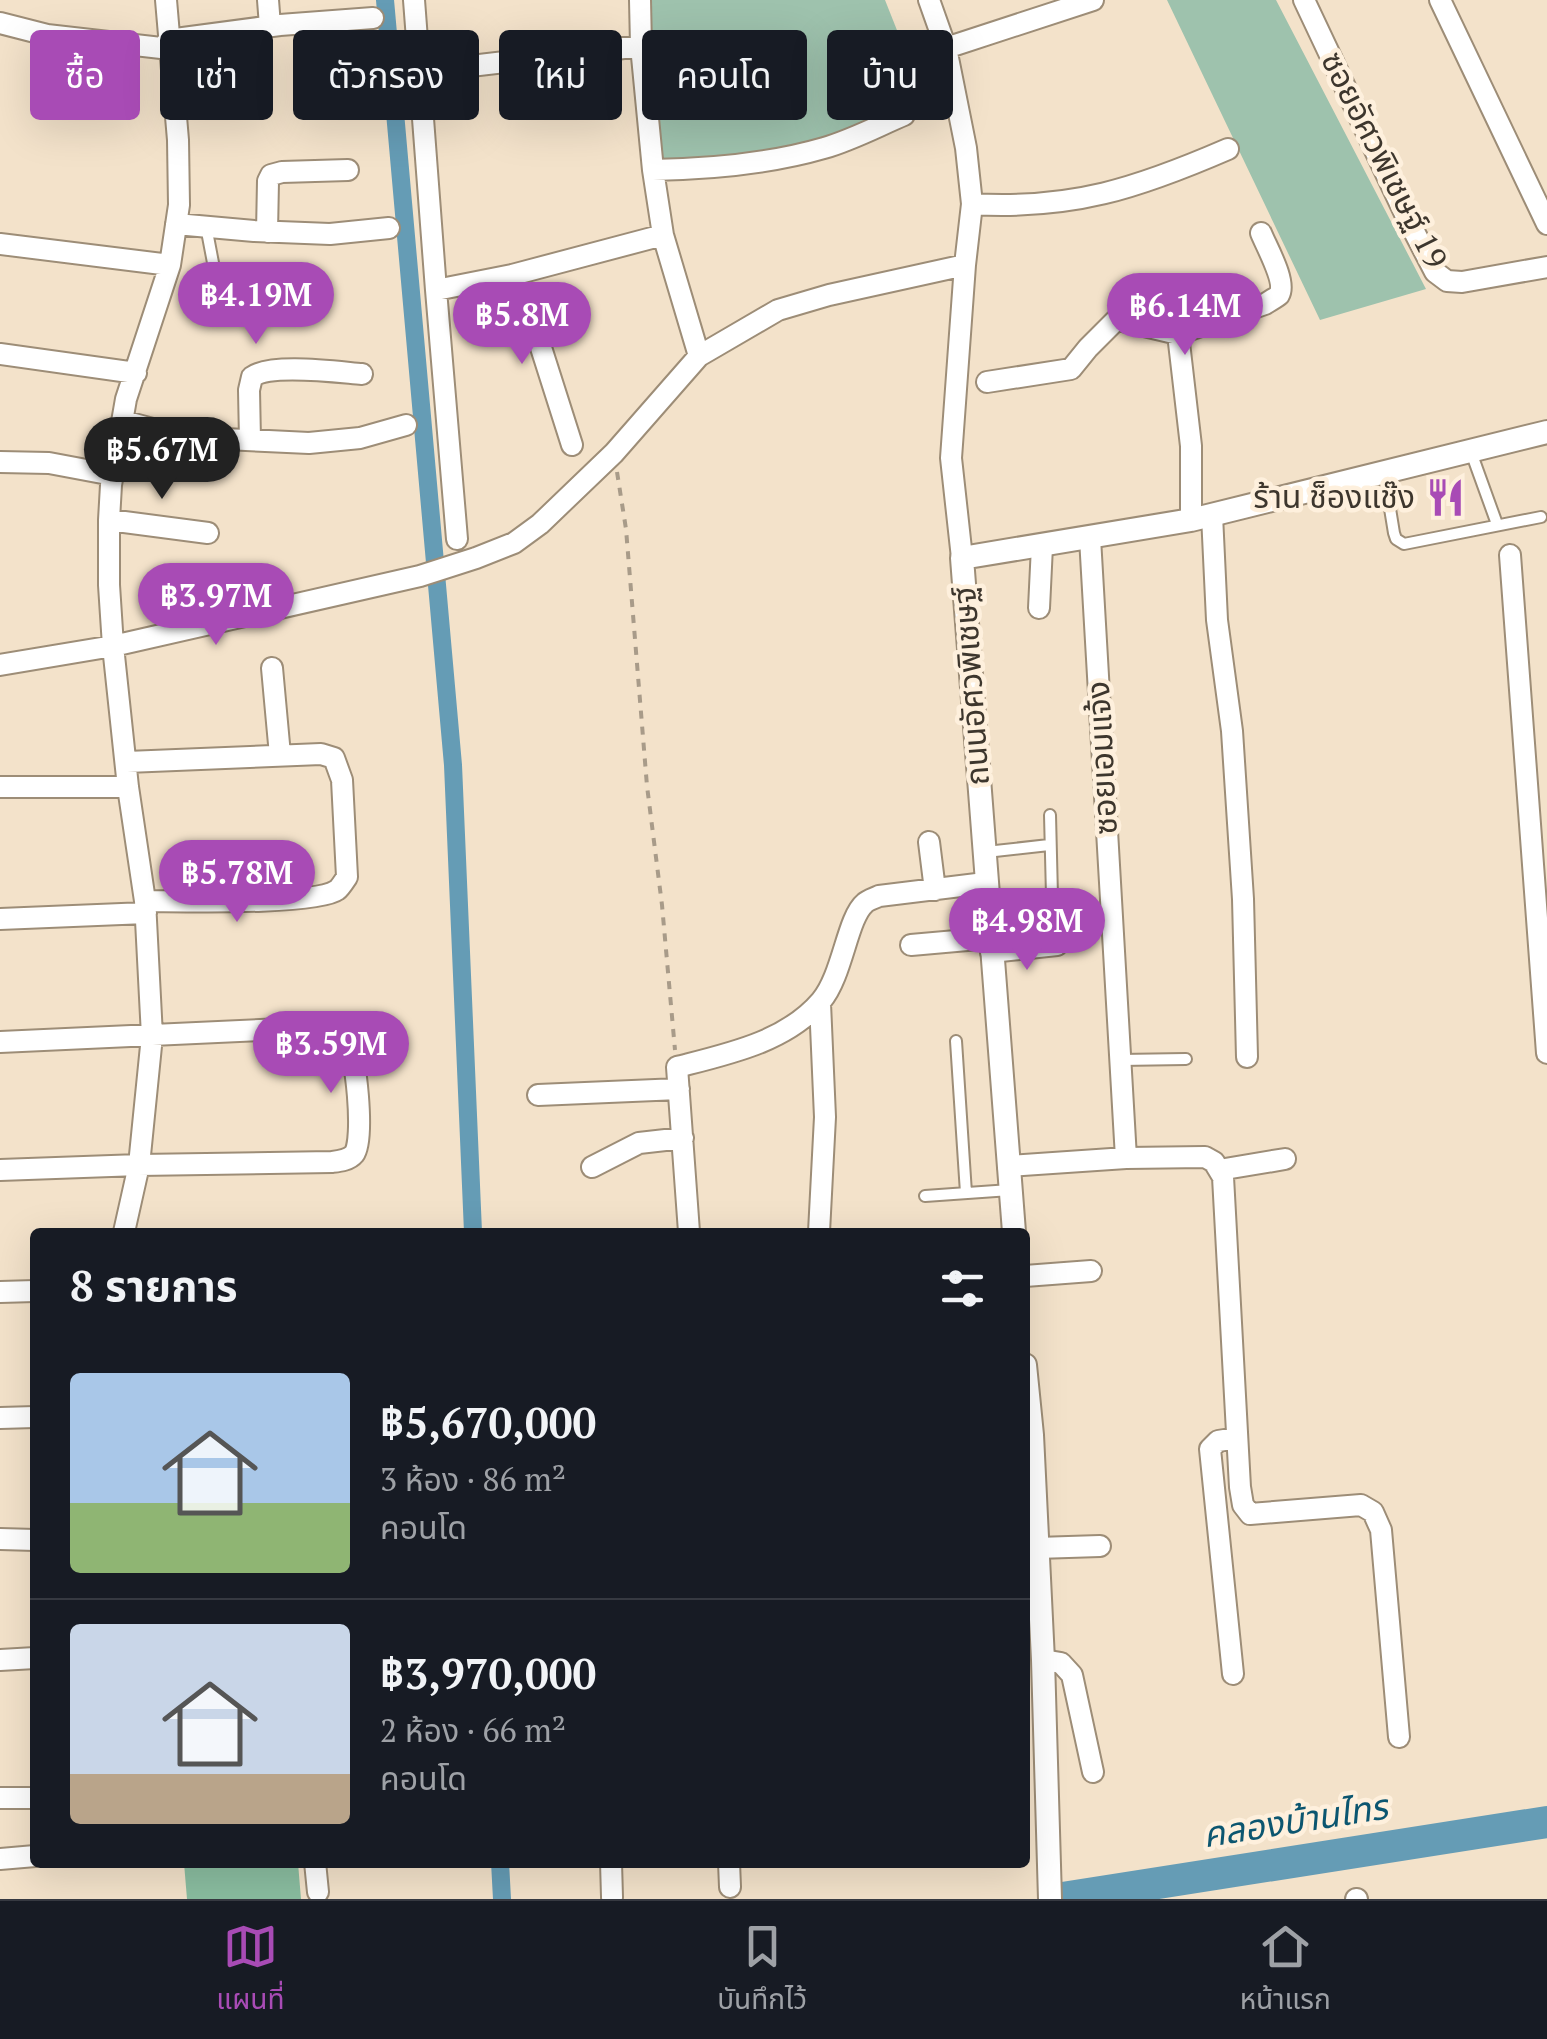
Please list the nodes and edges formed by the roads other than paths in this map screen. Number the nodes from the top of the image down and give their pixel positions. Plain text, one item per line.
1 (166, 0) edge
2 (268, 0) edge
3 (414, 0) edge
4 (640, 0) edge
5 (928, 0) edge
6 (1093, 0) edge
7 (1304, 0) edge
8 (1440, 0) edge
9 (373, 18) dead end
10 (0, 23) edge
11 (270, 26) junction
12 (168, 30) edge
13 (249, 30) edge
14 (416, 30) edge
15 (939, 30) edge
16 (160, 44) edge
17 (642, 46) joint
18 (953, 46) edge
19 (479, 65) edge
20 (953, 83) edge
21 (176, 120) edge
22 (424, 120) edge
23 (649, 120) edge
24 (892, 120) edge
25 (1228, 149) dead end
26 (348, 170) dead end
27 (653, 170) junction
28 (972, 204) junction
29 (176, 224) junction
30 (1547, 224) edge
31 (206, 225) junction
32 (390, 228) dead end
33 (268, 232) junction
34 (1261, 233) dead end
35 (663, 236) junction
36 (0, 244) edge
37 (170, 265) junction
38 (965, 265) junction
39 (1547, 268) edge
40 (512, 275) junction
41 (213, 285) dead end
42 (436, 290) junction
43 (1178, 334) junction
44 (0, 354) edge
45 (699, 356) junction
46 (136, 373) junction
47 (362, 374) dead end
48 (987, 382) dead end
49 (122, 421) junction
50 (406, 425) dead end
51 (1547, 432) edge
52 (250, 440) junction
53 (572, 445) dead end
54 (1471, 452) junction
55 (0, 462) edge
56 (1384, 472) junction
57 (113, 475) junction
58 (1541, 517) dead end
59 (1201, 518) junction
60 (109, 520) junction
61 (1497, 524) junction
62 (208, 533) dead end
63 (1090, 538) junction
64 (457, 539) dead end
65 (1042, 546) junction
66 (1510, 555) dead end
67 (962, 558) junction
68 (1039, 608) dead end
69 (113, 646) junction
70 (0, 665) edge
71 (272, 668) dead end
72 (280, 755) junction
73 (126, 762) junction
74 (128, 787) junction
75 (0, 788) edge
76 (1050, 815) dead end
77 (929, 842) dead end
78 (1049, 844) junction
79 (983, 852) junction
80 (985, 883) junction
81 (935, 890) junction
82 (1052, 896) dead end
83 (146, 907) junction
84 (0, 919) edge
85 (911, 944) dead end
86 (990, 945) junction
87 (1057, 945) dead end
88 (1544, 978) edge
89 (820, 1003) junction
90 (1545, 1003) edge
91 (152, 1036) junction
92 (956, 1041) dead end
93 (0, 1042) edge
94 (1547, 1053) edge
95 (1247, 1056) dead end
96 (1186, 1059) dead end
97 (1119, 1060) junction
98 (679, 1088) junction
99 (538, 1095) dead end
100 (684, 1138) junction
101 (1126, 1158) junction
102 (1285, 1159) dead end
103 (139, 1164) junction
104 (592, 1167) dead end
105 (0, 1170) edge
106 (1219, 1170) junction
107 (1009, 1178) junction
108 (966, 1192) junction
109 (925, 1196) dead end
110 (125, 1228) edge
111 (689, 1228) edge
112 (819, 1228) edge
113 (1014, 1228) edge
114 (1091, 1271) dead end
115 (1030, 1276) edge
116 (30, 1291) edge
117 (0, 1292) edge
118 (30, 1416) edge
119 (0, 1418) edge
120 (1237, 1438) junction
121 (1030, 1460) edge
122 (0, 1539) edge
123 (30, 1540) edge
124 (1100, 1546) dead end
125 (1037, 1548) junction
126 (30, 1658) edge
127 (0, 1660) edge
128 (1043, 1660) junction
129 (1234, 1674) dead end
130 (1399, 1738) dead end
131 (1093, 1772) dead end
132 (0, 1798) edge
133 (30, 1798) edge
134 (30, 1856) edge
135 (0, 1858) edge
136 (316, 1868) edge
137 (611, 1868) edge
138 (728, 1868) edge
139 (730, 1886) dead end
140 (318, 1892) dead end
141 (612, 1897) edge
142 (1050, 1899) edge

1 - 12 street
2 - 11 street
3 - 14 street
4 - 17 street
5 - 15 street
6 - 18 street
7 - 39 street, ซอยอัศวพิเชษฐ์ 19
8 - 30 street
9 - 11 street
10 - 16 street
11 - 13 street
17 - 19 street
20 - 28 street
21 - 29 street
22 - 42 street
23 - 27 street
24 - 27 street
25 - 28 street
26 - 33 street
27 - 35 street
28 - 38 street
29 - 31 street
29 - 37 street
31 - 33 street
31 - 41 lane
32 - 33 street
34 - 43 street
35 - 40 street
35 - 45 street
36 - 37 street
37 - 46 street
38 - 45 street
38 - 67 street
40 - 42 street
40 - 53 street
42 - 64 street
43 - 48 street
43 - 59 street
44 - 46 street
45 - 69 street
46 - 49 street
47 - 52 street
49 - 52 street
49 - 57 street
50 - 52 street
51 - 54 street, ถนนอัศวพิเชษฐ์
54 - 56 street, ถนนอัศวพิเชษฐ์
54 - 61 lane
55 - 57 street
56 - 59 street, ถนนอัศวพิเชษฐ์
56 - 61 lane
57 - 60 street
58 - 61 lane
59 - 63 street, ถนนอัศวพิเชษฐ์
59 - 95 street
60 - 62 street
60 - 69 street
63 - 65 street, ถนนอัศวพิเชษฐ์
63 - 97 street, ซอยเอมแจ้ง
65 - 67 street, ถนนอัศวพิเชษฐ์
65 - 68 street
66 - 88 street
67 - 79 street, ถนนอัศวพิเชษฐ์
69 - 70 street
69 - 73 street
71 - 72 street
72 - 73 street
72 - 83 street
73 - 74 street
74 - 75 street
74 - 83 street
76 - 78 lane
77 - 81 street
78 - 79 lane
78 - 82 lane
79 - 80 street, ถนนอัศวพิเชษฐ์
80 - 81 street
80 - 86 street, ถนนอัศวพิเชษฐ์
81 - 89 street
83 - 84 street
83 - 91 street
85 - 86 street
86 - 87 street
86 - 107 street, ถนนอัศวพิเชษฐ์
88 - 90 street
89 - 98 street
89 - 112 street
90 - 94 street
91 - 93 street
91 - 103 street
91 - 103 street
92 - 108 lane
96 - 97 lane
97 - 101 street, ซอยเอมแจ้ง
98 - 99 street
98 - 100 street
100 - 104 street
100 - 111 street
101 - 106 street
101 - 107 street
102 - 106 street
103 - 105 street
103 - 110 street
106 - 120 street
107 - 108 lane
107 - 113 street, ถนนอัศวพิเชษฐ์
108 - 109 lane
114 - 115 street
116 - 117 street
118 - 119 street
120 - 129 street
120 - 130 street
121 - 125 street
122 - 123 street
124 - 125 street
125 - 128 street
126 - 127 street
128 - 131 street
128 - 142 street
132 - 133 street
134 - 135 street
136 - 140 street
137 - 141 street
138 - 139 street

